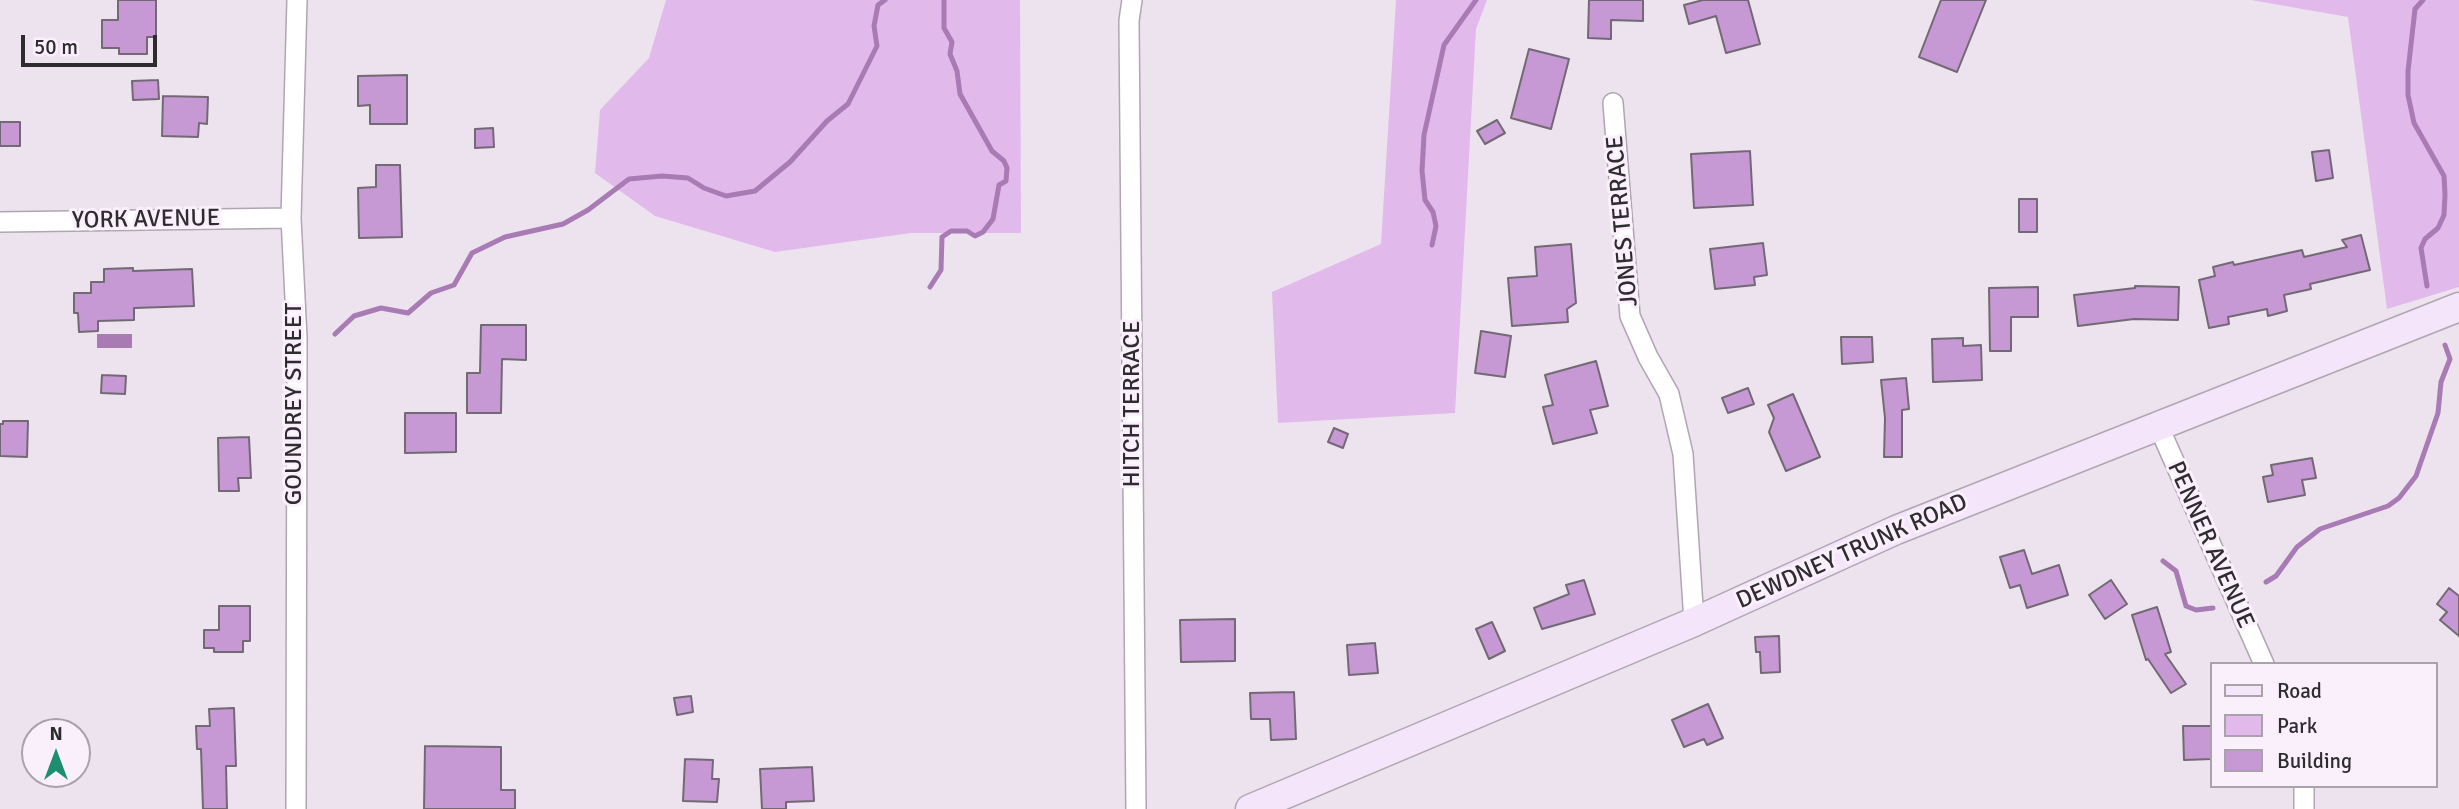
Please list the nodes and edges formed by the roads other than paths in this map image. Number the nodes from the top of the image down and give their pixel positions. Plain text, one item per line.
1 (297, 0) edge
2 (1132, 0) edge
3 (1613, 103) dead end
4 (291, 218) junction
5 (0, 222) edge
6 (2459, 307) edge
7 (2158, 425) junction
8 (1695, 622) junction
9 (2263, 662) edge
10 (2304, 788) edge
11 (296, 809) edge
12 (1136, 809) edge
13 (1250, 809) edge
14 (2304, 809) edge

1 - 4 street, GOUNDREY STREET
2 - 12 street, HITCH TERRACE
3 - 8 street, JONES TERRACE
4 - 5 street, YORK AVENUE
4 - 11 street, GOUNDREY STREET
6 - 7 main road, DEWDNEY TRUNK ROAD
7 - 8 main road, DEWDNEY TRUNK ROAD
7 - 9 street, PENNER AVENUE
8 - 13 main road, DEWDNEY TRUNK ROAD
10 - 14 street

